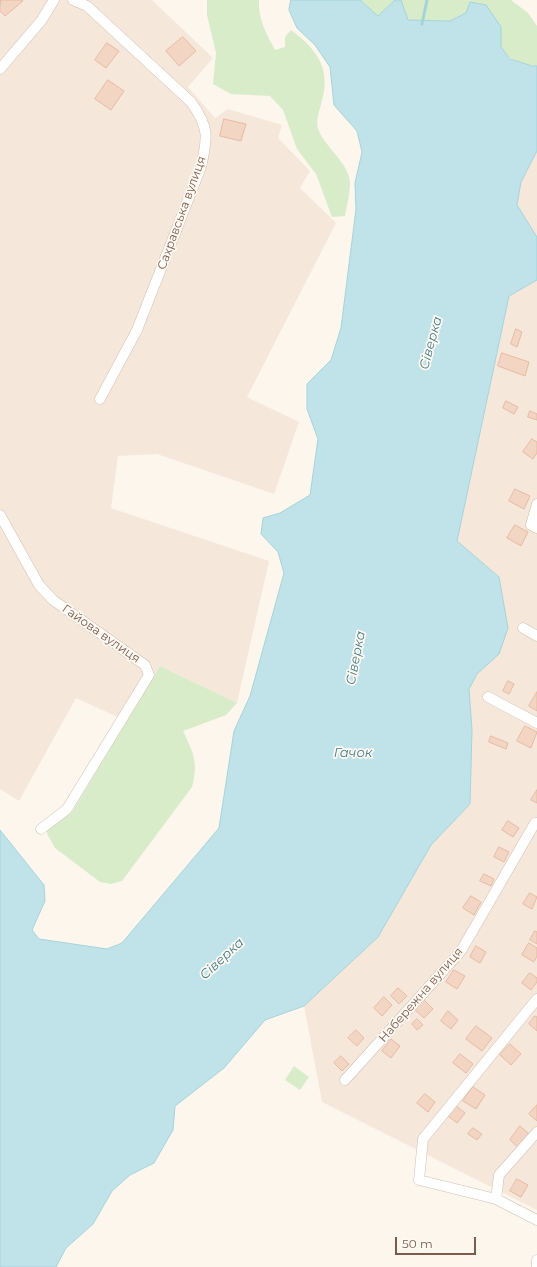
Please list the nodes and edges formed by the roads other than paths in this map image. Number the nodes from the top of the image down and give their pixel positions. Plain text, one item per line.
1 (54, 0) edge
2 (73, 0) edge
3 (0, 69) edge
4 (100, 399) dead end
5 (537, 504) edge
6 (0, 515) edge
7 (534, 526) edge
8 (523, 628) dead end
9 (537, 636) edge
10 (488, 697) dead end
11 (537, 723) edge
12 (537, 824) edge
13 (41, 829) dead end
14 (537, 999) edge
15 (345, 1080) dead end
16 (537, 1132) edge
17 (496, 1198) junction
18 (537, 1220) edge
19 (537, 1260) edge
20 (537, 1267) edge

1 - 3 street
2 - 4 street, Сахравська вулиця
5 - 7 street
6 - 13 street, Гайова вулиця
8 - 9 street
10 - 11 street
12 - 15 street, Набережна вулиця
14 - 17 street
16 - 17 street
17 - 18 street
19 - 20 street

